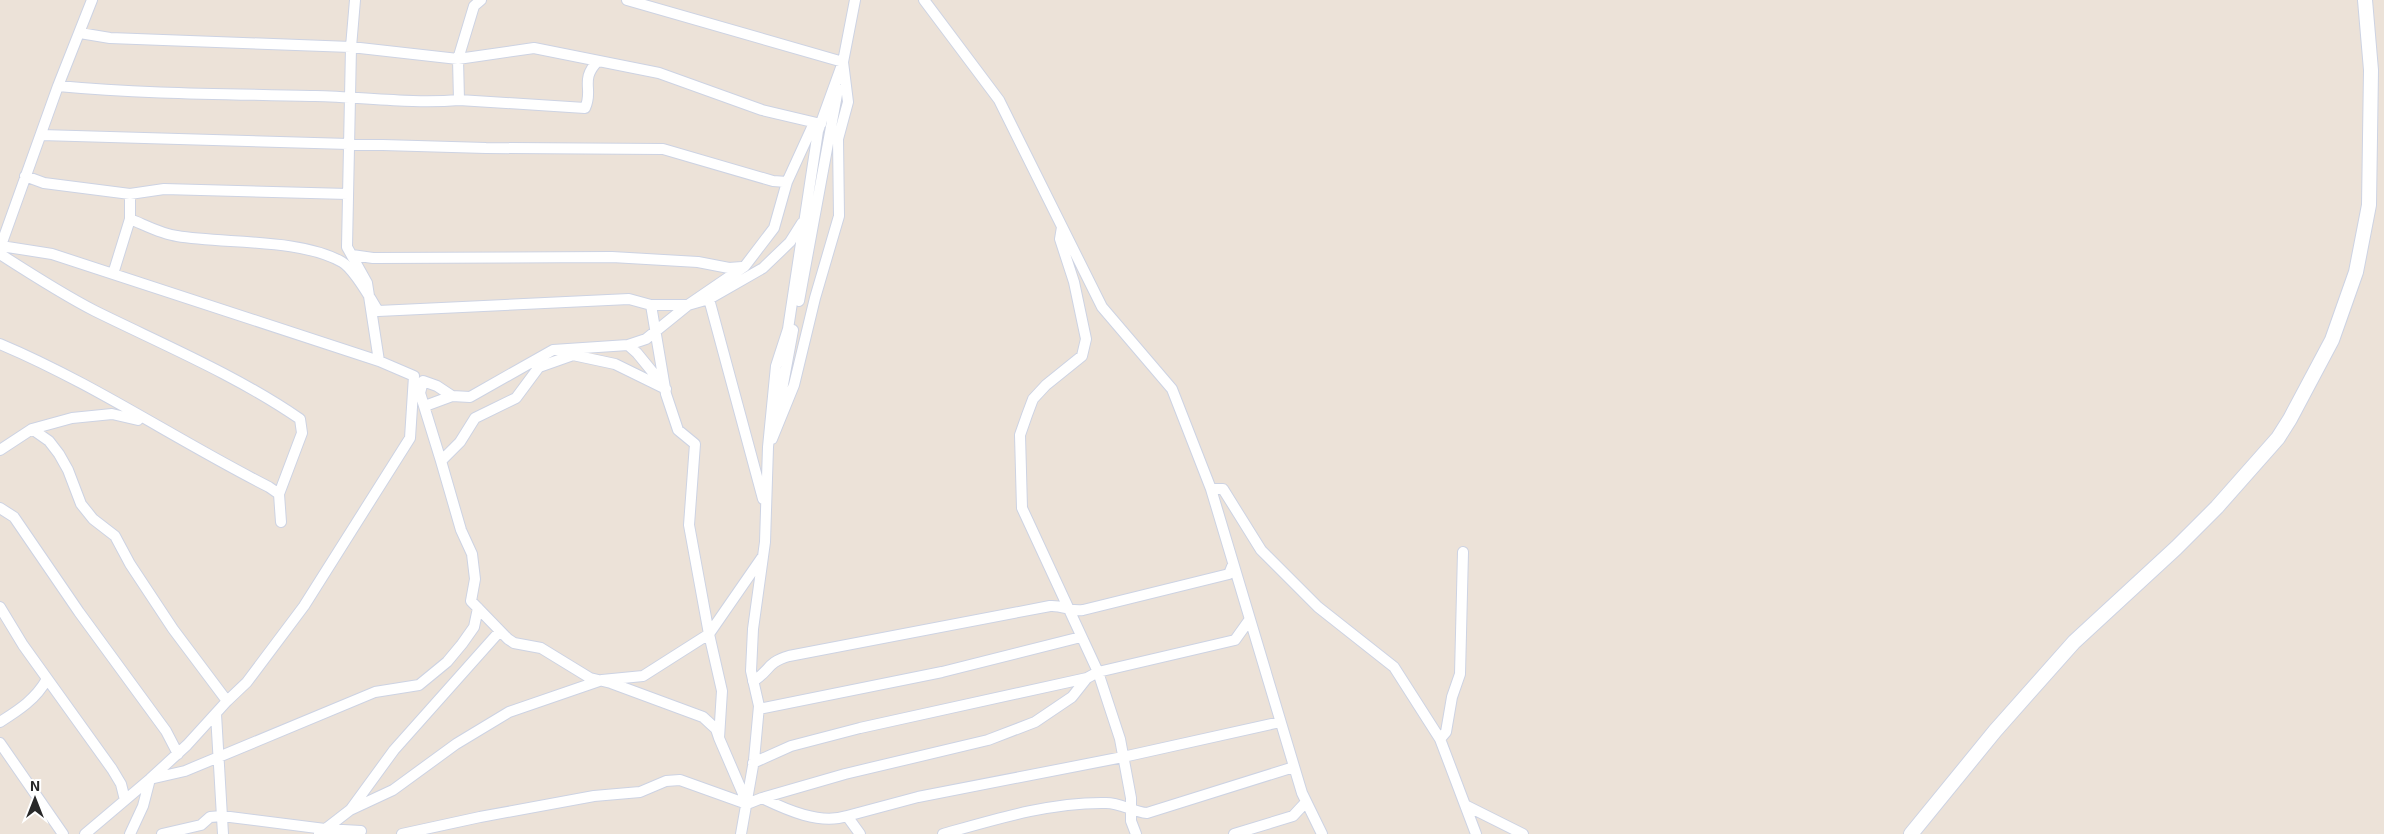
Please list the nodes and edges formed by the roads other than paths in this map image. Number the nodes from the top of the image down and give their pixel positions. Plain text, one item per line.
1 (92, 0) edge
2 (355, 0) edge
3 (481, 0) edge
4 (627, 0) edge
5 (855, 0) edge
6 (924, 0) edge
7 (2365, 0) edge
8 (80, 33) junction
9 (351, 47) junction
10 (458, 59) junction
11 (598, 61) junction
12 (843, 62) junction
13 (58, 86) junction
14 (351, 97) junction
15 (459, 100) junction
16 (818, 124) junction
17 (40, 135) junction
18 (350, 143) junction
19 (26, 176) junction
20 (787, 182) junction
21 (130, 194) junction
22 (348, 194) junction
23 (130, 219) junction
24 (804, 220) junction
25 (1062, 227) junction
26 (0, 247) edge
27 (0, 254) edge
28 (352, 255) junction
29 (745, 266) junction
30 (113, 274) junction
31 (370, 297) junction
32 (709, 299) junction
33 (651, 305) junction
34 (688, 305) junction
35 (656, 329) junction
36 (0, 344) edge
37 (628, 345) junction
38 (380, 361) junction
39 (666, 388) junction
40 (452, 396) junction
41 (425, 406) junction
42 (150, 423) junction
43 (32, 429) junction
44 (774, 433) junction
45 (768, 447) junction
46 (0, 450) edge
47 (441, 461) junction
48 (1211, 489) junction
49 (279, 494) junction
50 (0, 508) edge
51 (766, 509) junction
52 (281, 522) dead end
53 (1463, 552) dead end
54 (764, 555) junction
55 (1234, 564) junction
56 (0, 607) edge
57 (478, 608) junction
58 (1070, 610) junction
59 (1250, 619) junction
60 (500, 631) junction
61 (709, 634) junction
62 (1082, 637) junction
63 (1098, 672) junction
64 (1087, 678) junction
65 (47, 679) junction
66 (602, 680) junction
67 (753, 681) junction
68 (227, 701) junction
69 (759, 709) junction
70 (216, 714) junction
71 (0, 722) edge
72 (1280, 722) junction
73 (719, 738) junction
74 (1440, 739) junction
75 (0, 743) edge
76 (178, 754) junction
77 (1123, 757) junction
78 (218, 758) junction
79 (753, 763) junction
80 (1294, 767) junction
81 (150, 779) junction
82 (762, 798) junction
83 (125, 800) junction
84 (1306, 802) junction
85 (747, 804) junction
86 (1465, 805) junction
87 (1131, 808) junction
88 (350, 810) junction
89 (222, 816) junction
90 (848, 816) junction
91 (322, 832) edge
92 (362, 833) edge
93 (63, 834) edge
94 (85, 834) edge
95 (130, 834) edge
96 (162, 834) edge
97 (223, 834) edge
98 (402, 834) edge
99 (741, 834) edge
100 (860, 834) edge
101 (943, 834) edge
102 (1136, 834) edge
103 (1234, 834) edge
104 (1322, 834) edge
105 (1476, 834) edge
106 (1523, 834) edge
107 (1911, 834) edge

1 - 8 street
2 - 9 street
3 - 10 street
4 - 12 street
5 - 12 street
6 - 25 street
7 - 107 street
8 - 9 street
8 - 13 street
9 - 10 street
9 - 14 street
10 - 11 street
10 - 15 street
11 - 15 street
11 - 16 street
12 - 16 street
12 - 44 street
12 - 44 street
13 - 14 street
13 - 17 street
14 - 15 street
14 - 18 street
16 - 20 street
16 - 24 street
17 - 18 street
17 - 19 street
18 - 20 street
18 - 22 street
19 - 21 street
19 - 26 street
20 - 29 street
21 - 22 street
21 - 23 street
22 - 28 street
23 - 30 street
23 - 31 street
24 - 32 street
24 - 45 street
25 - 48 street
25 - 58 street
26 - 30 street
27 - 49 street
28 - 29 street
28 - 31 street
29 - 34 street
30 - 38 street
31 - 33 street
31 - 38 street
32 - 34 street
32 - 51 street
33 - 34 street
33 - 35 street
34 - 35 street
35 - 37 street
35 - 39 street
36 - 42 street
37 - 39 street
37 - 40 street
38 - 68 street
39 - 47 street
39 - 61 street
40 - 41 street
40 - 41 street
41 - 47 street
42 - 43 street
42 - 49 street
43 - 46 street
43 - 68 street
44 - 45 street
45 - 51 street
47 - 57 street
48 - 55 street
48 - 74 street
49 - 52 street
50 - 76 street
51 - 54 street
53 - 74 street
54 - 61 street
54 - 67 street
55 - 58 street
55 - 59 street
56 - 65 street
57 - 60 street
57 - 78 street
58 - 62 street
58 - 67 street
59 - 63 street
59 - 72 street
60 - 66 street
60 - 88 street
61 - 66 street
61 - 73 street
62 - 63 street
62 - 69 street
63 - 64 street
63 - 77 street
64 - 79 street
64 - 82 street
65 - 71 street
65 - 83 street
66 - 73 street
66 - 88 street
67 - 69 street
68 - 70 street
69 - 79 street
70 - 76 street
70 - 78 street
72 - 77 street
72 - 80 street
73 - 85 street
74 - 86 street
75 - 93 street
76 - 81 street
77 - 87 street
77 - 90 street
78 - 81 street
78 - 89 street
79 - 85 street
80 - 84 street
80 - 87 street
81 - 83 street
81 - 95 street
82 - 85 street
82 - 90 street
83 - 94 street
84 - 103 street
84 - 104 street
85 - 98 street
85 - 99 street
86 - 105 street
86 - 106 street
87 - 101 street
87 - 102 street
88 - 91 street
89 - 91 street
89 - 96 street
89 - 97 street
90 - 100 street
91 - 92 street

